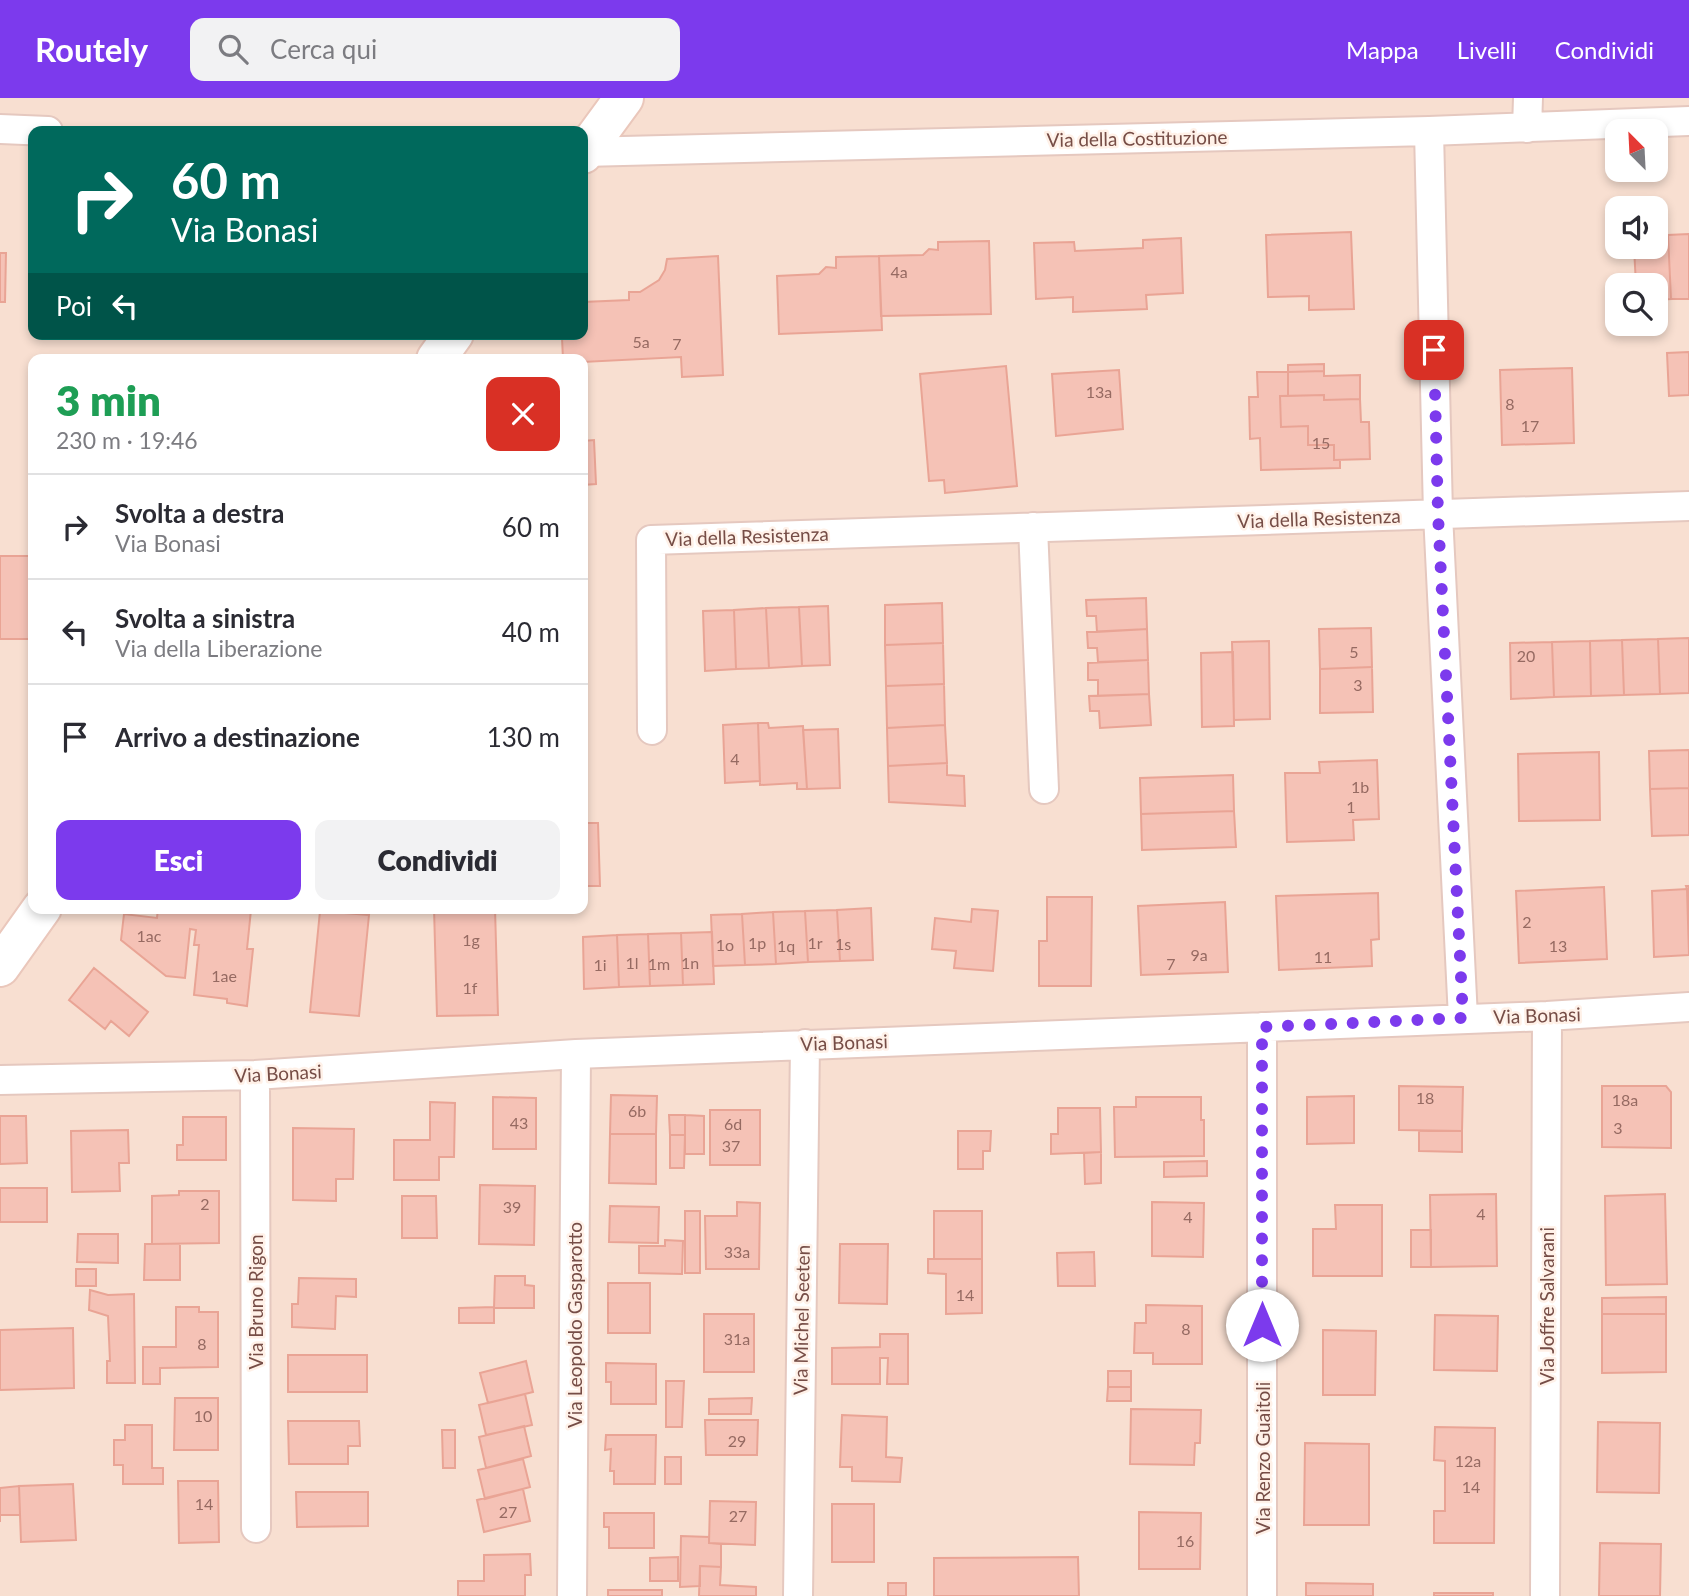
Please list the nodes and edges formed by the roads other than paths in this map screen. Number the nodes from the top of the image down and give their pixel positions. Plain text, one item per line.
1 (624, 98) edge
2 (1528, 98) edge
3 (1689, 121) edge
4 (1527, 128) junction
5 (0, 129) edge
6 (28, 130) edge
7 (1429, 131) junction
8 (588, 146) edge
9 (588, 153) edge
10 (1689, 506) edge
11 (1438, 514) junction
12 (1032, 527) junction
13 (652, 730) dead end
14 (1044, 789) dead end
15 (38, 914) edge
16 (0, 967) edge
17 (1689, 1007) edge
18 (1547, 1016) junction
19 (1463, 1018) junction
20 (1262, 1027) junction
21 (805, 1044) junction
22 (576, 1054) junction
23 (255, 1075) junction
24 (14, 1080) edge
25 (256, 1528) dead end
26 (572, 1596) edge
27 (798, 1596) edge
28 (1262, 1596) edge
29 (1545, 1596) edge

1 - 8 main road
2 - 4 street
3 - 4 street, Via della Costituzione
4 - 7 street, Via della Costituzione
5 - 6 street
7 - 9 street, Via della Costituzione
7 - 11 street
10 - 11 street, Via della Resistenza
11 - 12 street, Via della Resistenza
11 - 19 street
12 - 13 street, Via della Resistenza
12 - 14 street
15 - 16 main road
17 - 18 street, Via Bonasi
18 - 19 street, Via Bonasi
18 - 29 street, Via Joffre Salvarani
19 - 20 street, Via Bonasi
20 - 21 street, Via Bonasi
20 - 28 street, Via Renzo Guaitoli
21 - 22 street, Via Bonasi
21 - 27 street, Via Michel Seeten
22 - 23 street, Via Bonasi
22 - 26 street, Via Leopoldo Gasparotto
23 - 24 street, Via Bonasi
23 - 25 street, Via Bruno Rigon

